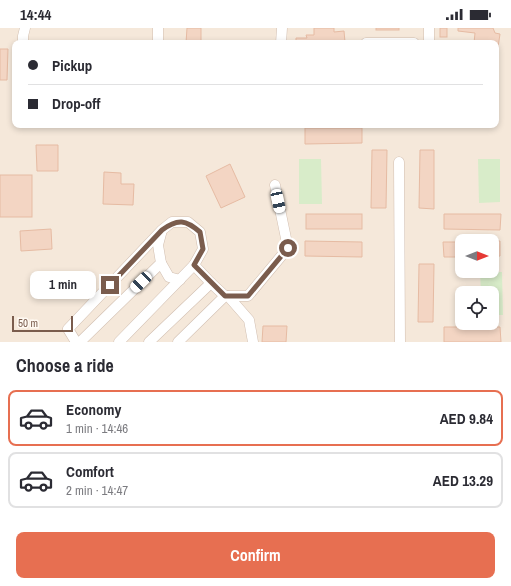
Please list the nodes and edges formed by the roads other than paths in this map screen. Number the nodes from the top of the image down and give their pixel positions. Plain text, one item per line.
1 (25, 28) edge
2 (158, 28) edge
3 (282, 28) edge
4 (429, 28) edge
5 (23, 40) edge
6 (158, 40) edge
7 (281, 40) edge
8 (429, 40) edge
9 (399, 162) dead end
10 (275, 185) dead end
11 (162, 230) junction
12 (161, 263) junction
13 (194, 265) junction
14 (180, 280) junction
15 (211, 283) junction
16 (226, 296) junction
17 (76, 342) edge
18 (80, 342) edge
19 (118, 342) edge
20 (149, 342) edge
21 (178, 342) edge
22 (253, 342) edge
23 (400, 342) edge

1 - 5 lane
2 - 6 lane
3 - 7 lane
4 - 8 lane
9 - 23 lane
10 - 16 lane
11 - 12 lane
11 - 13 lane
11 - 17 lane
12 - 14 lane
12 - 18 lane
13 - 14 lane
13 - 15 lane
14 - 19 lane
15 - 16 lane
15 - 20 lane
16 - 21 lane
16 - 22 lane

